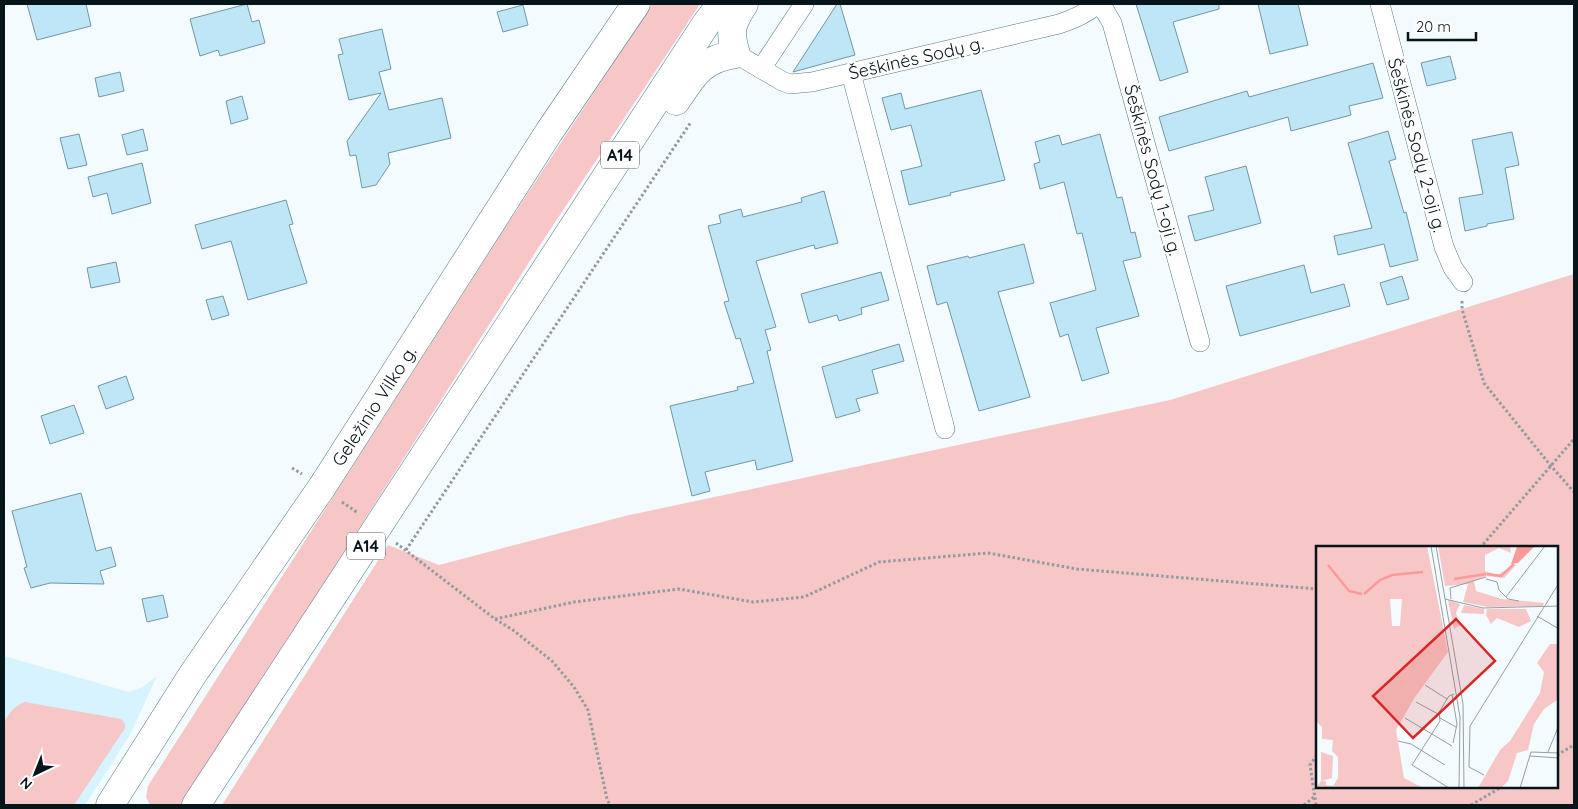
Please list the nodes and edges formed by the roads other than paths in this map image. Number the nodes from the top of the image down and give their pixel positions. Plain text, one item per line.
1 (636, 4) edge
2 (721, 4) edge
3 (744, 4) edge
4 (804, 4) edge
5 (1097, 4) edge
6 (1380, 4) edge
7 (736, 54) junction
8 (761, 69) junction
9 (850, 73) junction
10 (603, 182) junction
11 (1463, 282) road end
12 (1200, 342) dead end
13 (945, 430) dead end
14 (110, 805) edge
15 (196, 805) edge

1 - 14 highway, Geležinio Vilko g.
2 - 10 highway, A14
3 - 7 highway
4 - 8 street
5 - 9 street, Šeškinės Sodų g.
5 - 12 street, Šeškinės Sodų 1-oji g.
6 - 11 street, Šeškinės Sodų 2-oji g.
7 - 8 street, Šeškinės Sodų g.
7 - 10 highway
8 - 9 street, Šeškinės Sodų g.
9 - 13 street
10 - 15 highway, A14

